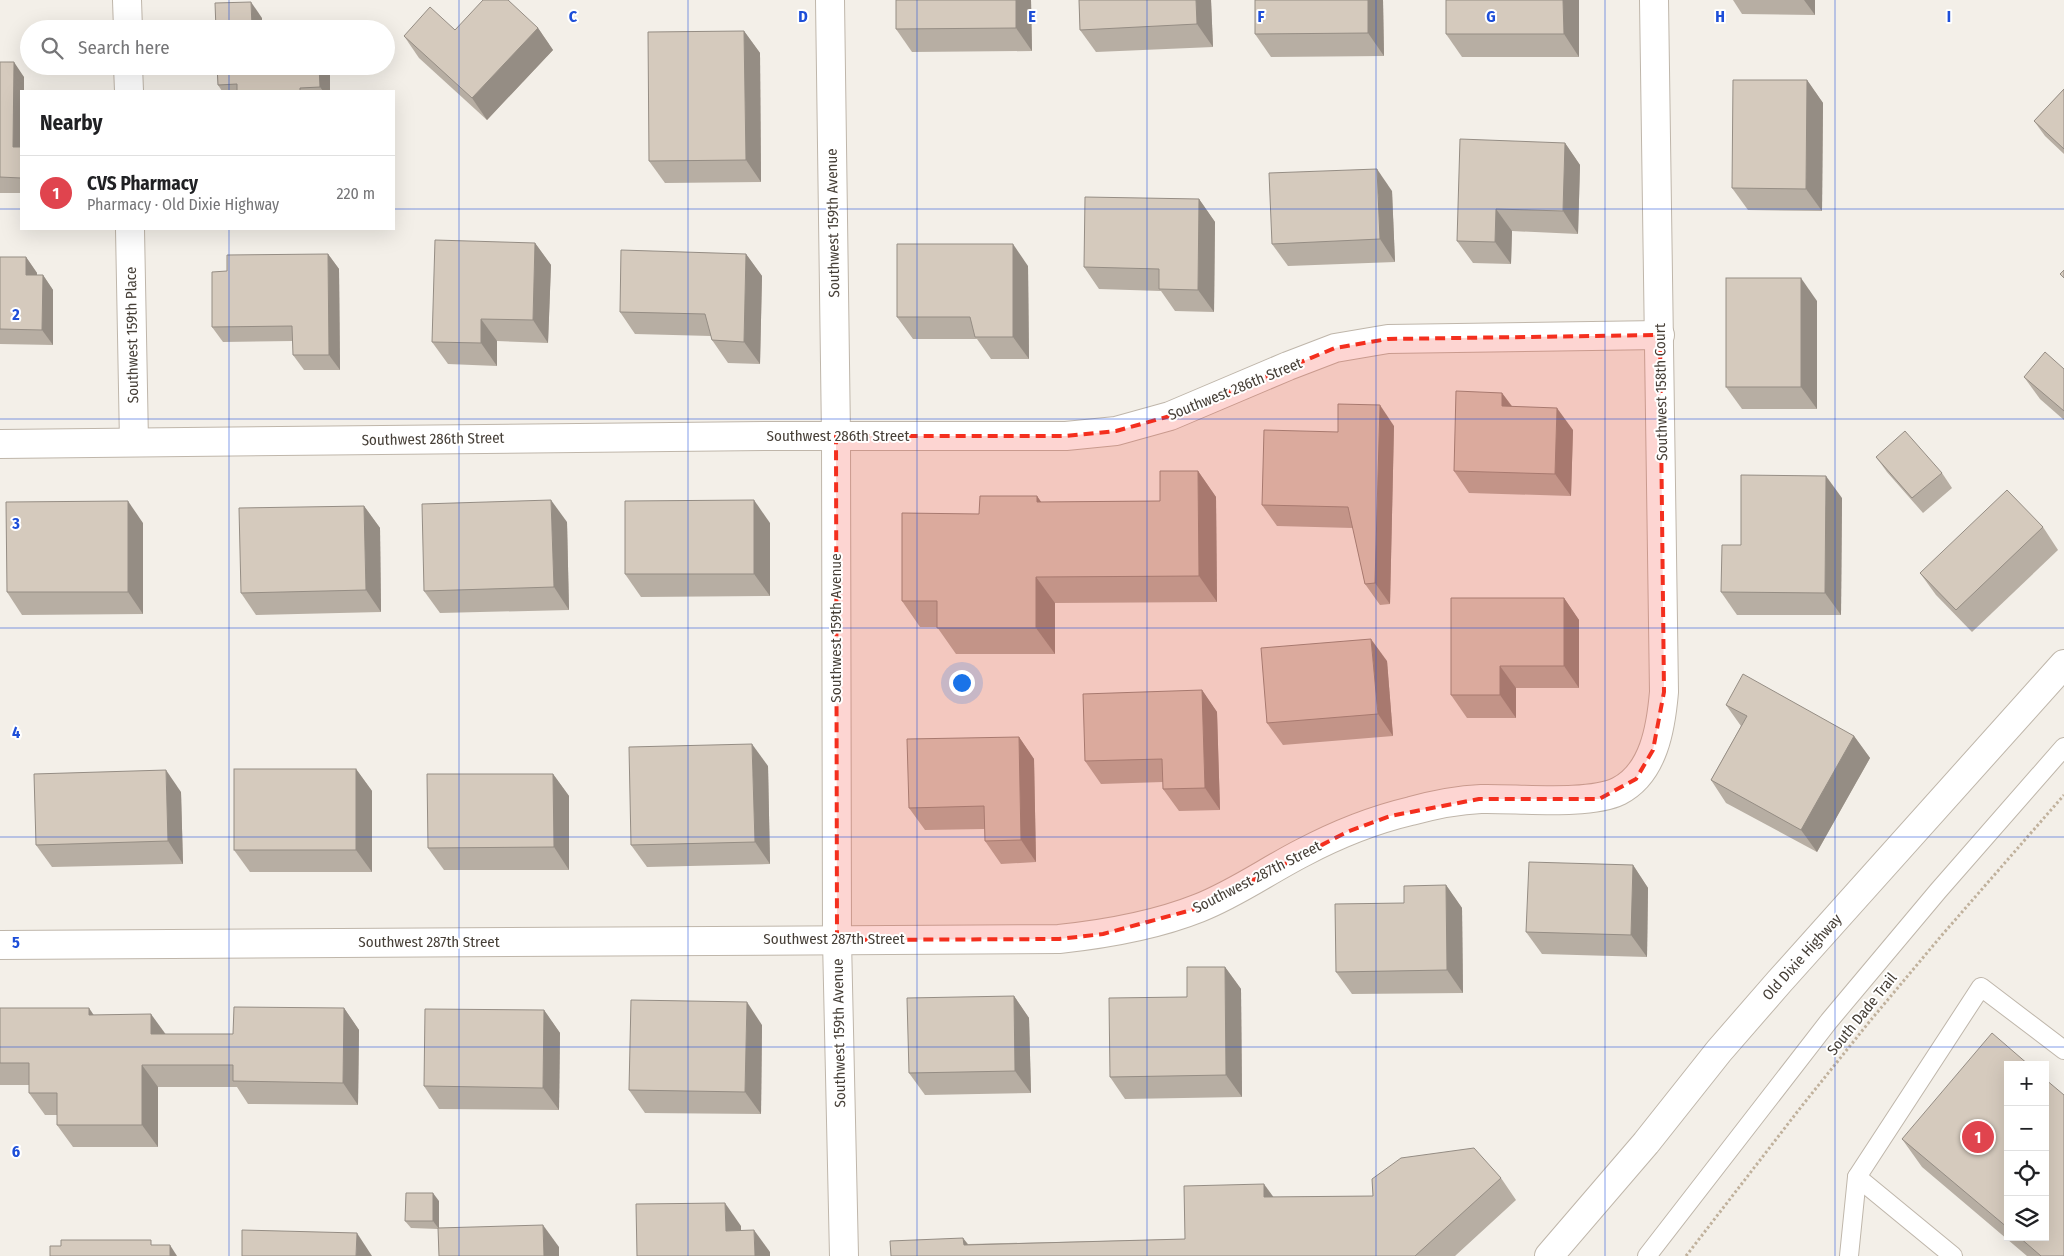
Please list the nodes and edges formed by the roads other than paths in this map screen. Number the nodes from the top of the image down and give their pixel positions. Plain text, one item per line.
1 (127, 0) edge
2 (830, 0) edge
3 (1654, 0) edge
4 (128, 20) edge
5 (128, 75) edge
6 (128, 90) edge
7 (130, 230) edge
8 (1660, 335) junction
9 (836, 436) junction
10 (134, 442) junction
11 (0, 444) edge
12 (2064, 664) edge
13 (2064, 748) edge
14 (1636, 779) joint
15 (837, 940) junction
16 (0, 946) edge
17 (2064, 1050) edge
18 (1857, 1177) junction
19 (844, 1256) edge
20 (1549, 1256) edge
21 (1647, 1256) edge
22 (1849, 1256) edge
23 (1953, 1256) edge

1 - 4 street
2 - 9 street, Southwest 159th Avenue
3 - 8 street, Southwest 158th Court
5 - 6 street
7 - 10 street, Southwest 159th Place
8 - 9 street, Southwest 286th Street
8 - 14 street, Southwest 158th Court
9 - 10 street, Southwest 286th Street
9 - 15 street, Southwest 159th Avenue
10 - 11 street, Southwest 286th Street
12 - 20 street, Old Dixie Highway
13 - 21 lane
14 - 15 street, Southwest 287th Street
15 - 16 street, Southwest 287th Street
15 - 19 street, Southwest 159th Avenue
17 - 18 lane
18 - 22 lane
18 - 23 lane

